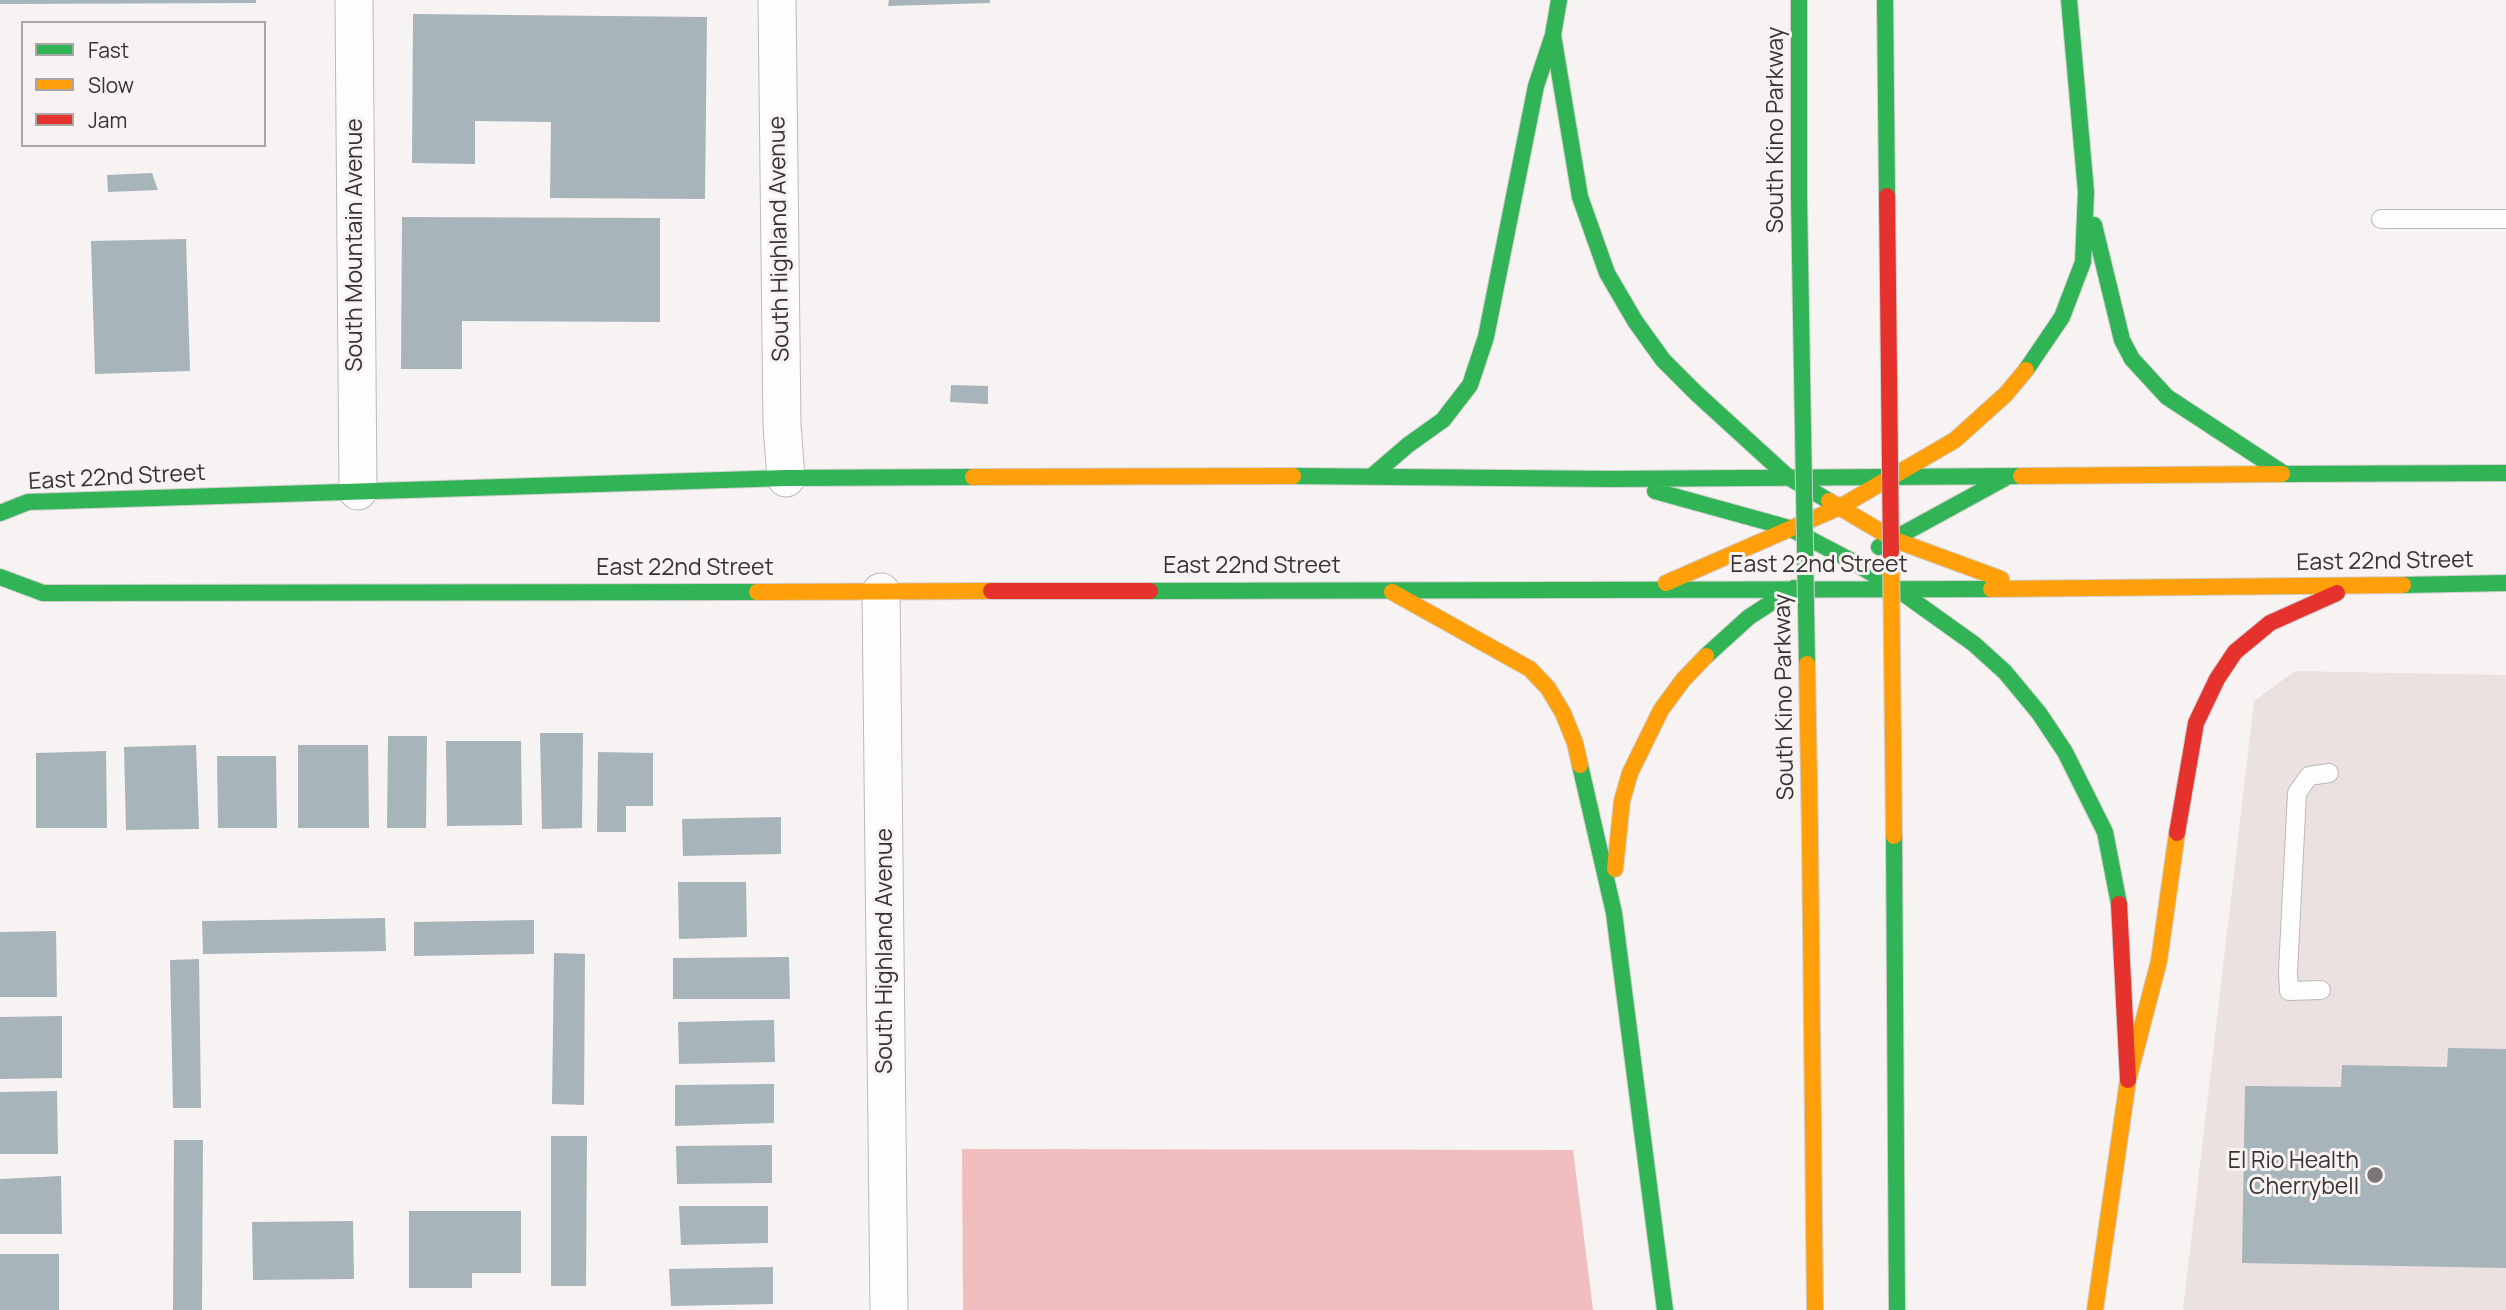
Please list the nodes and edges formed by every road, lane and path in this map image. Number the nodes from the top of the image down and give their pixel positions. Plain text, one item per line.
1 (354, 0) edge
2 (777, 0) edge
3 (1559, 0) edge
4 (1799, 0) edge
5 (1885, 0) edge
6 (2069, 0) edge
7 (1553, 35) junction
8 (2086, 192) junction
9 (2381, 219) dead end
10 (2506, 219) edge
11 (2283, 473) junction
12 (2506, 473) edge
13 (2010, 475) junction
14 (1372, 477) junction
15 (1788, 477) junction
16 (1891, 477) junction
17 (786, 478) junction
18 (1610, 479) junction
19 (358, 491) junction
20 (1840, 507) junction
21 (0, 513) edge
22 (1789, 528) junction
23 (1895, 540) junction
24 (1850, 560) junction
25 (0, 577) edge
26 (2506, 583) edge
27 (2355, 586) junction
28 (2024, 587) junction
29 (1388, 589) junction
30 (1651, 589) junction
31 (1793, 589) junction
32 (1897, 589) junction
33 (881, 592) junction
34 (2329, 773) dead end
35 (1614, 913) junction
36 (2320, 990) dead end
37 (2128, 1080) junction
38 (889, 1310) edge
39 (1665, 1310) edge
40 (1815, 1310) edge
41 (1897, 1310) edge
42 (2095, 1310) edge

1 - 19 street, South Mountain Avenue
2 - 17 street, South Highland Avenue
3 - 7 main road
4 - 40 main road, South Kino Parkway, bridge
5 - 41 main road, bridge
6 - 8 main road
7 - 14 main road
7 - 15 main road
8 - 11 main road
8 - 16 main road
9 - 10 lane
11 - 12 main road, East 22nd Street
11 - 13 main road, East 22nd Street
13 - 16 main road, East 22nd Street
13 - 23 main road
14 - 17 main road, East 22nd Street
14 - 18 main road, East 22nd Street
15 - 16 main road, East 22nd Street
15 - 18 main road, East 22nd Street
15 - 20 main road
16 - 20 main road
17 - 19 main road, East 22nd Street
18 - 22 main road
19 - 21 main road, East 22nd Street
20 - 22 main road
20 - 23 main road
22 - 24 main road
22 - 30 main road
23 - 24 main road
23 - 28 main road
24 - 31 main road
24 - 32 main road
25 - 33 main road, East 22nd Street
26 - 27 main road, East 22nd Street
27 - 28 main road, East 22nd Street
27 - 37 main road
28 - 32 main road, East 22nd Street
29 - 30 main road, East 22nd Street
29 - 33 main road, East 22nd Street
29 - 35 main road
30 - 31 main road, East 22nd Street
31 - 32 main road, East 22nd Street
31 - 35 main road
32 - 37 main road
33 - 38 street, South Highland Avenue
34 - 36 lane
35 - 39 main road
37 - 42 main road

